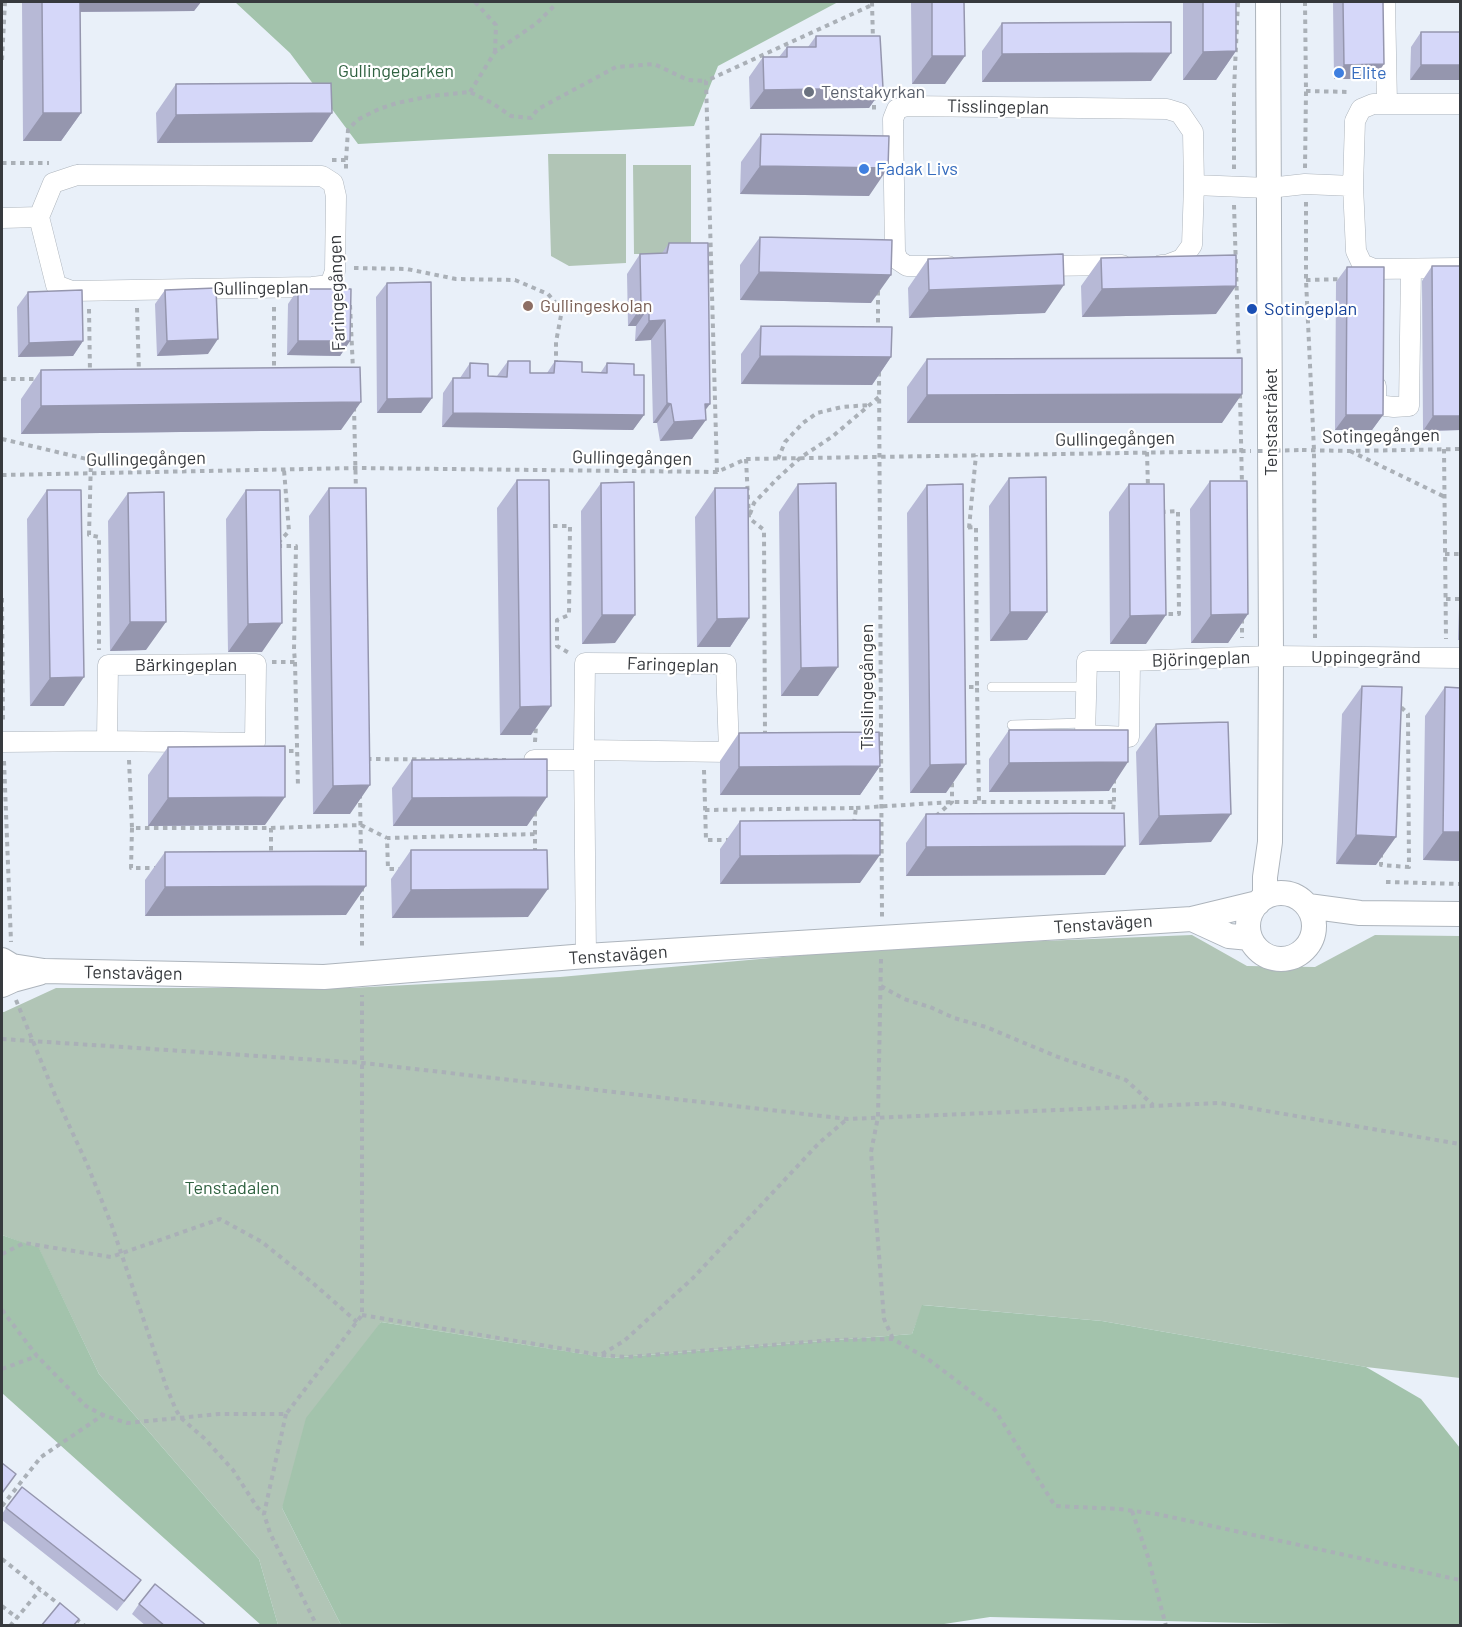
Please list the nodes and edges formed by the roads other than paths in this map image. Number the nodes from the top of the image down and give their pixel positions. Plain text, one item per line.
1 (1268, 2) edge
2 (1385, 2) edge
3 (1387, 104) junction
4 (1461, 104) edge
5 (1194, 185) junction
6 (1353, 186) junction
7 (1269, 188) junction
8 (39, 217) junction
9 (2, 218) edge
10 (966, 266) edge
11 (1025, 266) edge
12 (1461, 268) edge
13 (1411, 269) junction
14 (1376, 372) edge
15 (1271, 656) junction
16 (1454, 658) edge
17 (1130, 661) junction
18 (992, 687) road end
19 (1086, 687) junction
20 (1086, 723) junction
21 (1012, 725) dead end
22 (107, 741) junction
23 (2, 742) edge
24 (584, 755) junction
25 (534, 760) edge
26 (1270, 842) junction
27 (1261, 900) junction
28 (1300, 900) junction
29 (1360, 913) junction
30 (1461, 914) edge
31 (1192, 919) junction
32 (1250, 938) junction
33 (1312, 939) junction
34 (586, 956) junction
35 (7, 973) edge

1 - 7 street, Tenstastråket
2 - 3 street
3 - 4 street
3 - 6 street
5 - 7 street
5 - 10 street, Tisslingeplan
5 - 11 street, Tisslingeplan
6 - 7 street
6 - 13 street
7 - 15 street, Tenstastråket
8 - 8 street, Gullingeplan
8 - 9 street
12 - 13 street
13 - 14 street
15 - 16 street, Uppingegränd
15 - 17 street, Björingeplan
15 - 26 street, Tenstastråket
17 - 19 street, Björingeplan
17 - 20 street, Björingeplan
18 - 19 lane
19 - 20 street, Björingeplan
20 - 21 lane
22 - 22 street, Bärkingeplan
22 - 23 street, Bärkingeplan
24 - 24 street, Faringeplan
24 - 25 street, Faringeplan
24 - 34 street
26 - 27 street, Tenstastråket
26 - 28 street, Tenstastråket
27 - 28 street
27 - 31 street, Tenstavägen
27 - 32 street
28 - 29 street
28 - 33 street
29 - 30 street
29 - 33 street
31 - 32 street, Tenstavägen
31 - 34 street, Tenstavägen
32 - 33 street
34 - 35 street, Tenstavägen

